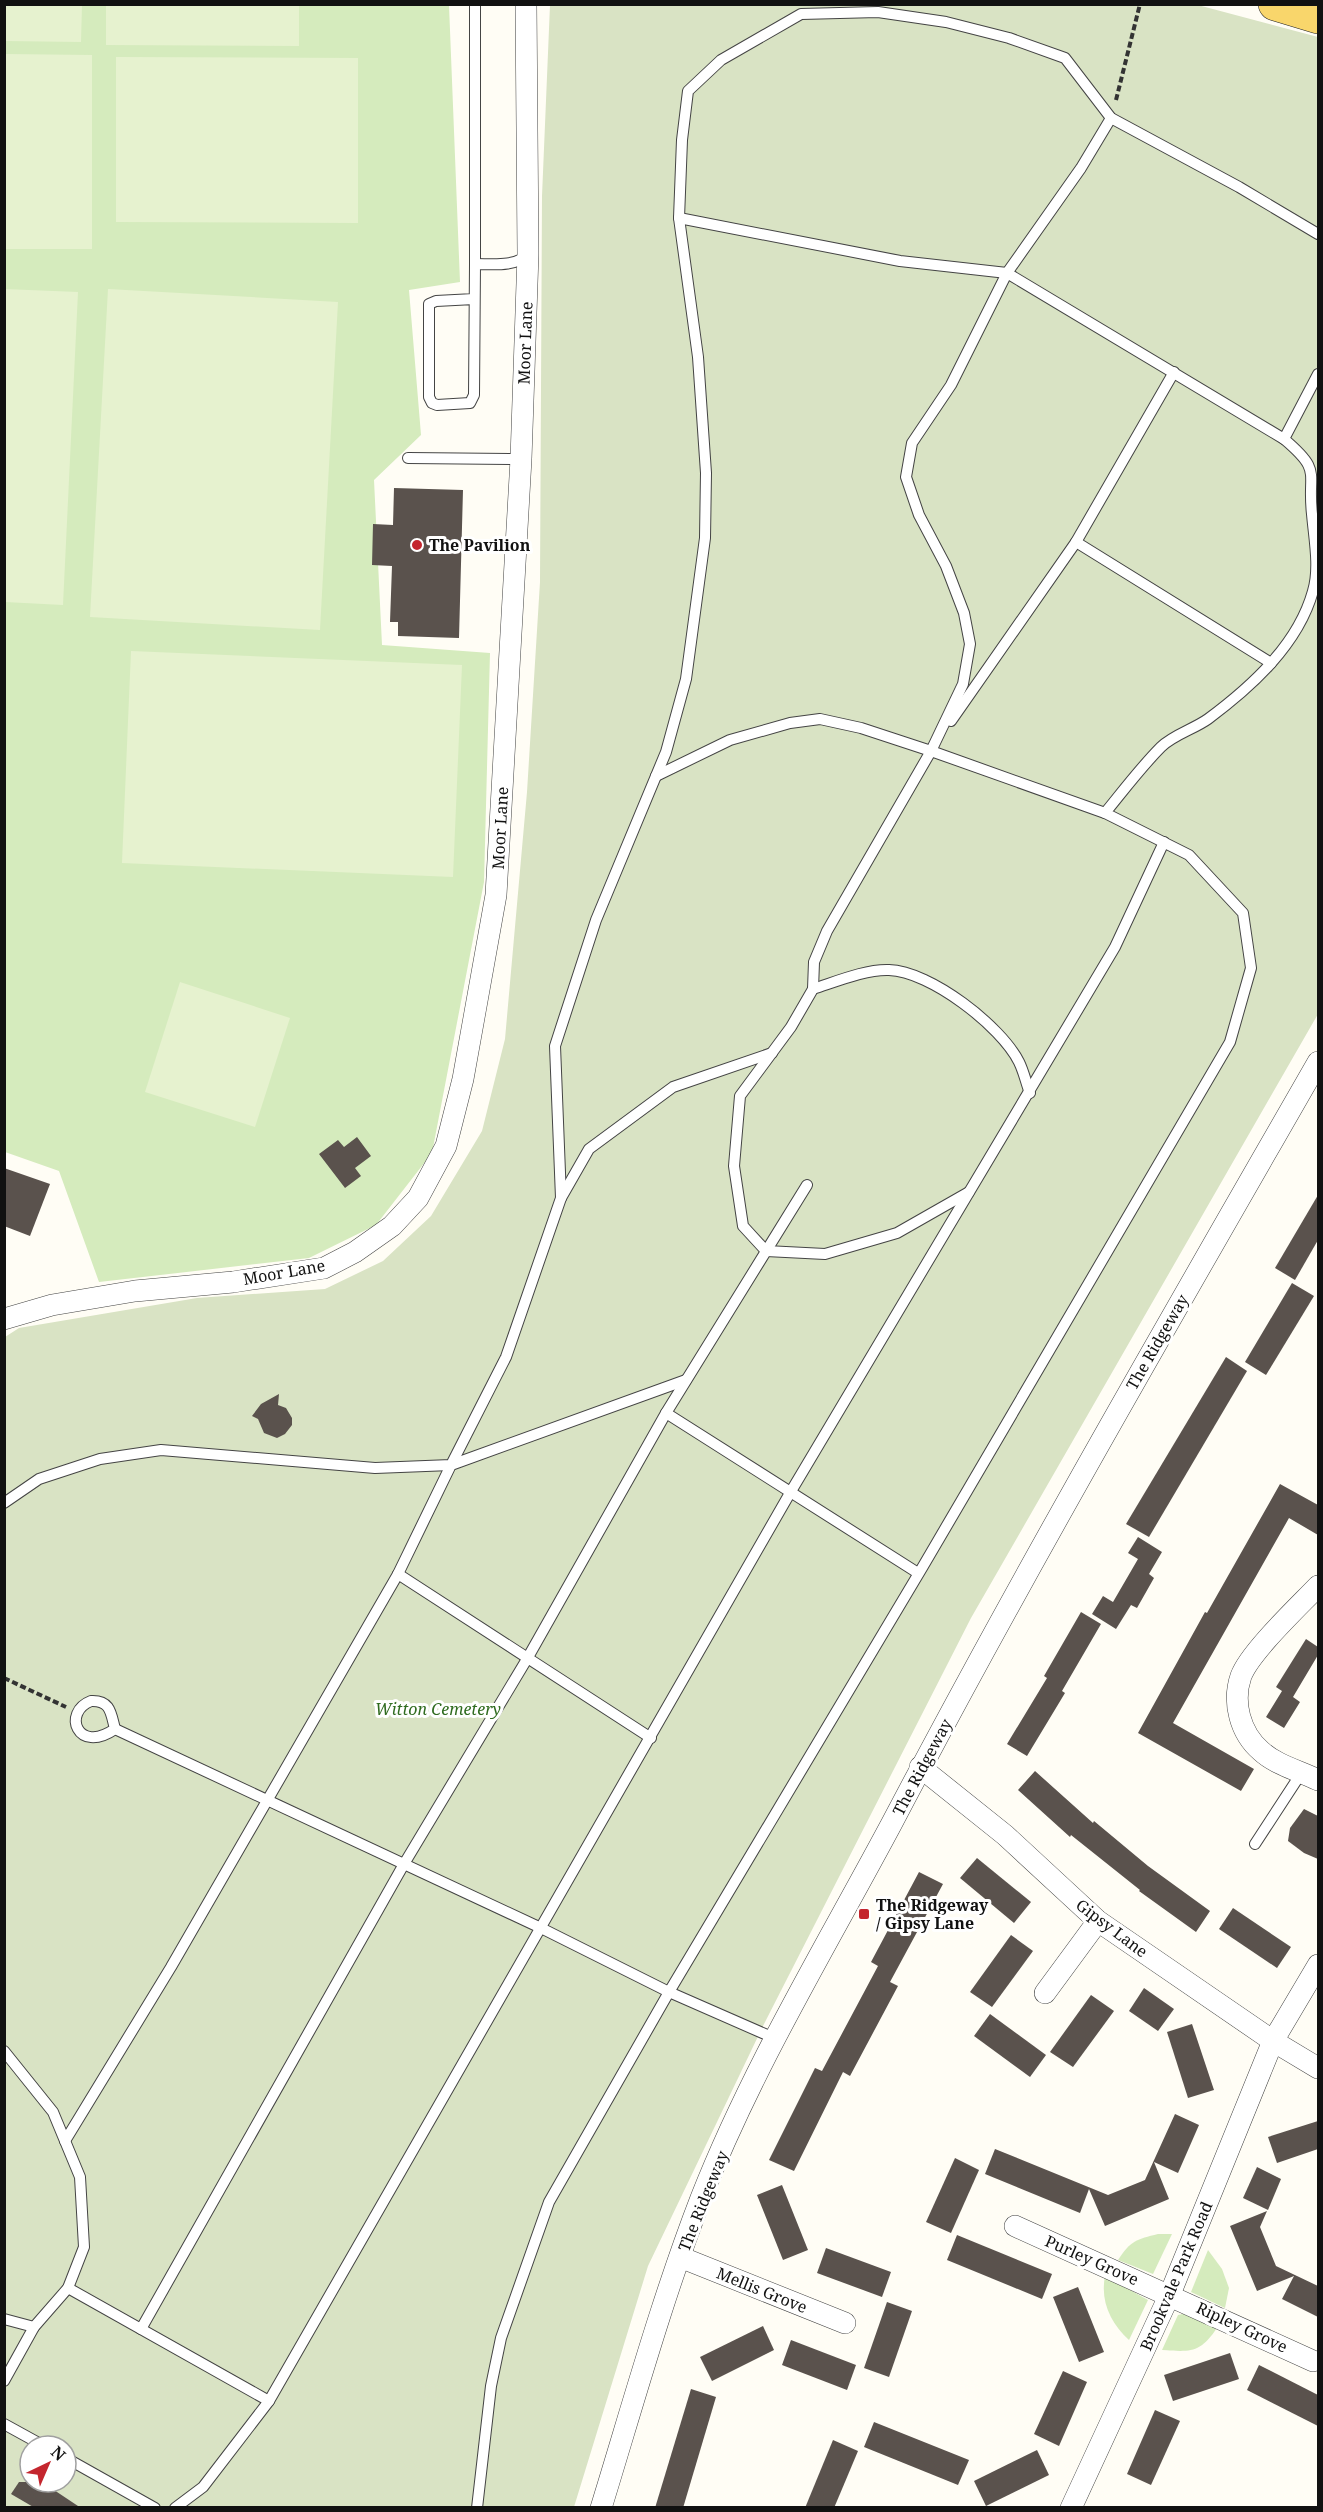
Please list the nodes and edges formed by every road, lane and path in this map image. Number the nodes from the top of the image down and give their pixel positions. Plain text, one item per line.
1 (476, 4) edge
2 (526, 4) edge
3 (1140, 4) edge
4 (1275, 4) edge
5 (1318, 17) edge
6 (1111, 118) junction
7 (679, 218) junction
8 (1318, 234) edge
9 (528, 254) junction
10 (475, 264) junction
11 (1007, 273) junction
12 (474, 299) junction
13 (1174, 372) junction
14 (1318, 374) edge
15 (1284, 439) junction
16 (408, 458) dead end
17 (521, 459) junction
18 (1076, 542) junction
19 (1270, 663) junction
20 (931, 751) junction
21 (656, 776) junction
22 (1105, 813) junction
23 (1164, 842) junction
24 (813, 989) junction
25 (772, 1053) junction
26 (1318, 1062) edge
27 (1030, 1093) junction
28 (807, 1185) dead end
29 (969, 1192) junction
30 (561, 1198) junction
31 (766, 1251) junction
32 (4, 1319) edge
33 (686, 1380) junction
34 (666, 1413) junction
35 (451, 1465) junction
36 (790, 1493) junction
37 (4, 1503) edge
38 (918, 1573) junction
39 (398, 1574) junction
40 (1318, 1586) edge
41 (527, 1659) junction
42 (4, 1678) edge
43 (77, 1713) junction
44 (115, 1729) junction
45 (651, 1738) junction
46 (921, 1767) junction
47 (1310, 1776) edge
48 (268, 1801) junction
49 (1255, 1844) dead end
50 (405, 1864) junction
51 (1098, 1921) junction
52 (541, 1928) junction
53 (1318, 1965) edge
54 (669, 1992) junction
55 (1044, 1993) dead end
56 (774, 2038) junction
57 (1273, 2041) junction
58 (4, 2051) edge
59 (1318, 2068) edge
60 (65, 2141) junction
61 (1015, 2226) dead end
62 (680, 2257) junction
63 (68, 2288) junction
64 (1170, 2294) junction
65 (4, 2319) edge
66 (845, 2323) dead end
67 (34, 2327) junction
68 (141, 2329) junction
69 (1313, 2361) dead end
70 (4, 2381) edge
71 (269, 2401) junction
72 (4, 2424) edge
73 (23, 2434) edge
74 (78, 2465) edge
75 (155, 2508) edge
76 (175, 2508) edge
77 (477, 2508) edge
78 (601, 2508) edge
79 (1071, 2508) edge

1 - 10 lane
2 - 9 street, Moor Lane
3 - 6 path
4 - 5 main road
6 - 7 lane
6 - 8 lane
6 - 11 lane
7 - 11 lane
7 - 21 lane
9 - 10 lane
9 - 17 street, Moor Lane
10 - 12 lane
11 - 13 lane
11 - 20 lane
12 - 12 lane
13 - 15 lane
13 - 18 lane
14 - 15 lane
15 - 19 lane
16 - 17 lane
17 - 32 street, Moor Lane
18 - 19 lane
18 - 20 lane
19 - 22 lane
20 - 21 lane
20 - 22 lane
20 - 24 lane
21 - 30 lane
22 - 23 lane
23 - 27 lane
23 - 38 lane
24 - 25 lane
24 - 27 lane
25 - 30 lane
25 - 31 lane
26 - 46 street, The Ridgeway
27 - 29 lane
28 - 31 lane
29 - 31 lane
29 - 36 lane
30 - 35 lane
31 - 33 lane
33 - 34 lane
33 - 35 lane
34 - 36 lane
34 - 41 lane
35 - 37 lane
35 - 39 lane
36 - 38 lane
36 - 45 lane
38 - 54 lane
39 - 41 lane
39 - 48 lane
40 - 47 street
41 - 45 lane
41 - 50 lane
42 - 43 path
43 - 44 lane
43 - 44 lane
44 - 48 lane
45 - 52 lane
46 - 51 street, Gipsy Lane
46 - 56 street, The Ridgeway
47 - 49 lane
48 - 50 lane
48 - 60 lane
50 - 52 lane
50 - 68 lane
51 - 55 street
51 - 57 street, Gipsy Lane
52 - 54 lane
52 - 71 lane
53 - 57 street, Brookvale Park Road
54 - 56 lane
54 - 77 lane
56 - 62 street, The Ridgeway
57 - 59 street, Gipsy Lane
57 - 64 street, Brookvale Park Road
58 - 60 lane
60 - 63 lane
61 - 64 street, Purley Grove
62 - 66 street, Mellis Grove
62 - 78 street, The Ridgeway
63 - 67 lane
63 - 68 lane
64 - 69 street, Ripley Grove
64 - 79 street, Brookvale Park Road
65 - 67 lane
67 - 70 lane
68 - 71 lane
71 - 76 lane
72 - 73 lane
74 - 75 lane

